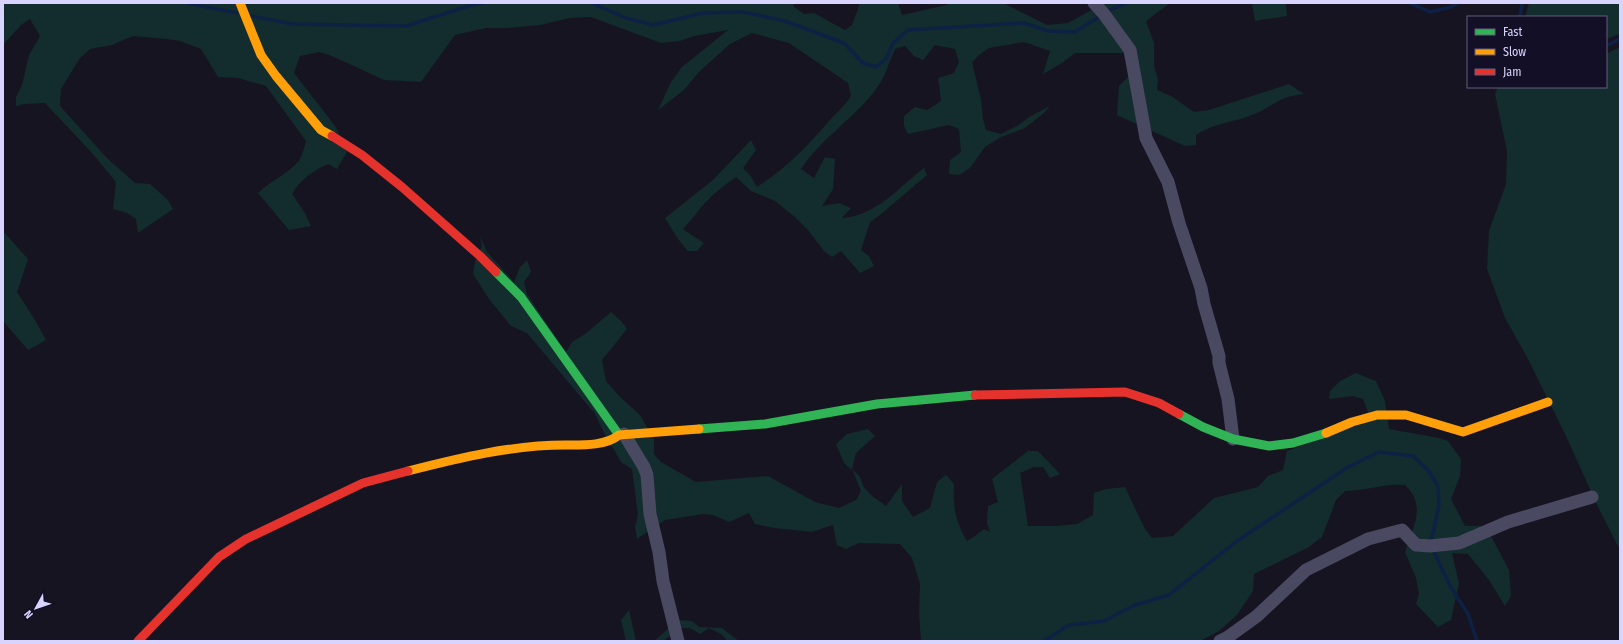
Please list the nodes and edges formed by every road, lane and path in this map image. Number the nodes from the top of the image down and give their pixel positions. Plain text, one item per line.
1 (240, 3) edge
2 (1094, 3) edge
3 (1548, 402) dead end
4 (621, 434) junction
5 (1233, 439) junction
6 (1592, 497) dead end
7 (138, 641) edge
8 (678, 641) edge
9 (1220, 641) edge

1 - 4 street
2 - 5 street
3 - 5 street
4 - 5 street
4 - 7 street
4 - 8 street
6 - 9 street

